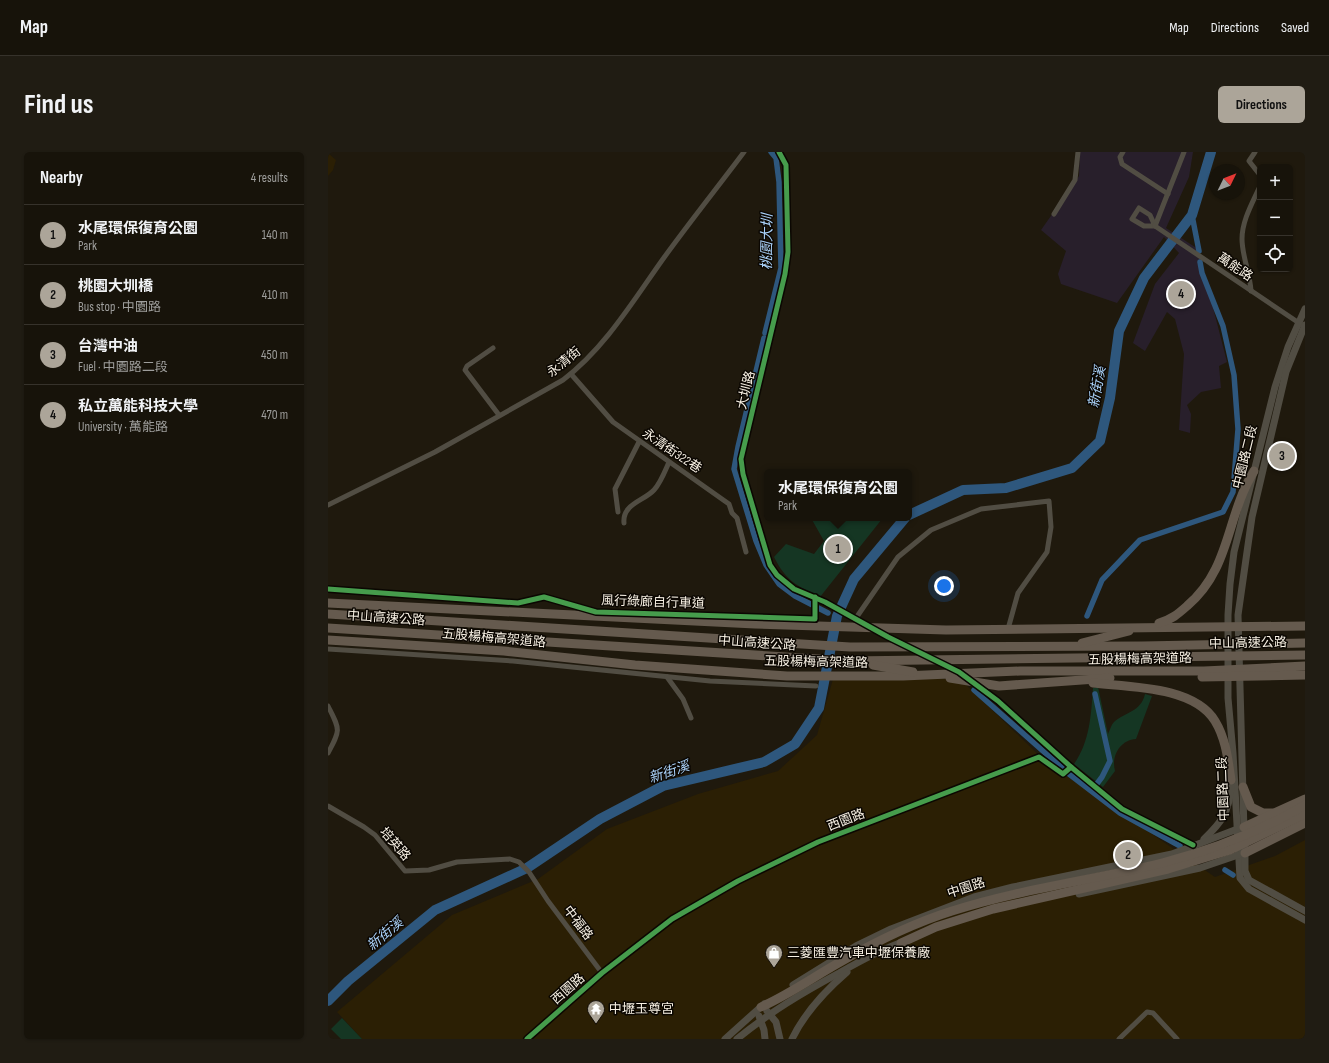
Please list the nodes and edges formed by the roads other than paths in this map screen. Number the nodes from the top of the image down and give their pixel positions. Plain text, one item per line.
1 (744, 152) edge
2 (779, 152) edge
3 (1078, 152) edge
4 (1123, 152) edge
5 (1184, 152) edge
6 (1255, 152) edge
7 (1257, 171) edge
8 (1257, 192) edge
9 (1168, 194) junction
10 (1054, 214) dead end
11 (1155, 226) junction
12 (1251, 291) junction
13 (1305, 309) edge
14 (1303, 325) edge
15 (493, 348) dead end
16 (571, 374) junction
17 (499, 415) junction
18 (639, 442) junction
19 (669, 462) junction
20 (1254, 471) junction
21 (328, 505) edge
22 (618, 512) dead end
23 (624, 523) dead end
24 (746, 552) dead end
25 (328, 603) edge
26 (328, 614) edge
27 (854, 618) junction
28 (1305, 626) edge
29 (328, 628) edge
30 (1008, 630) dead end
31 (888, 637) tunnel mouth
32 (328, 640) edge
33 (1305, 643) edge
34 (1068, 647) junction
35 (328, 649) edge
36 (1305, 655) edge
37 (849, 661) junction
38 (1305, 666) edge
39 (1305, 675) edge
40 (666, 677) junction
41 (1072, 681) junction
42 (816, 686) dead end
43 (982, 687) dead end
44 (328, 706) edge
45 (691, 718) dead end
46 (328, 753) edge
47 (1234, 765) junction
48 (1071, 767) junction
49 (1231, 780) junction
50 (1243, 787) junction
51 (1305, 799) edge
52 (1305, 805) edge
53 (328, 806) edge
54 (1287, 808) junction
55 (1305, 809) edge
56 (1305, 814) edge
57 (1305, 823) edge
58 (1240, 828) junction
59 (1202, 841) junction
60 (1241, 842) junction
61 (1194, 846) junction
62 (1242, 854) junction
63 (510, 859) joint
64 (1140, 881) junction
65 (1305, 912) edge
66 (1305, 920) edge
67 (901, 943) junction
68 (859, 962) junction
69 (602, 973) junction
70 (758, 1009) junction
71 (770, 1013) junction
72 (761, 1019) junction
73 (527, 1039) edge
74 (725, 1039) edge
75 (737, 1039) edge
76 (764, 1039) edge
77 (780, 1039) edge
78 (792, 1039) edge
79 (1119, 1039) edge
80 (1177, 1039) edge

1 - 16 street, 永清街
2 - 27 street, 大圳路
3 - 10 street
4 - 9 street
5 - 9 street
6 - 7 street
8 - 12 street
9 - 11 street
11 - 11 street
11 - 12 street, 萬能路
12 - 14 street, 萬能路
13 - 14 main road, 中園路二段
14 - 20 main road, 中園路二段
14 - 50 main road, 中園路二段
15 - 17 street
16 - 17 street, 永清街
16 - 18 street, 永清街322巷
17 - 21 street, 永清街
18 - 19 street, 永清街322巷
18 - 22 street
19 - 23 street
19 - 24 street, 永清街322巷
20 - 34 highway
20 - 47 main road, 中園路二段
25 - 28 highway, 五股楊梅高架道路
26 - 34 highway, 中山高速公路
27 - 30 street
27 - 31 street
29 - 37 highway, 中山高速公路
32 - 38 highway, 五股楊梅高架道路
33 - 34 highway, 中山高速公路
35 - 40 street
36 - 37 highway, 中山高速公路
37 - 41 highway
39 - 41 highway
40 - 42 street
40 - 45 street
41 - 49 highway
43 - 48 street
44 - 46 street
47 - 49 main road
47 - 58 main road, 中園路二段
48 - 61 street
48 - 69 street, 西園路
49 - 59 main road
50 - 54 highway
50 - 58 main road, 中園路二段
51 - 54 highway
52 - 70 highway
53 - 63 street, 培英路
54 - 58 highway
55 - 60 highway
56 - 67 highway
57 - 62 highway
58 - 59 main road, 中園路
58 - 60 main road, 中園路二段
59 - 61 main road, 中園路
60 - 62 main road, 中園路二段
60 - 64 main road
61 - 70 main road, 中園路
62 - 64 main road
62 - 65 main road
62 - 66 main road
63 - 69 street, 中福路
64 - 67 main road
67 - 68 main road
68 - 71 main road
68 - 78 main road
69 - 73 street, 西園路
70 - 71 main road
70 - 72 main road
70 - 74 main road, 中園路
71 - 72 main road
71 - 77 main road
72 - 75 main road
72 - 76 main road
79 - 80 street

